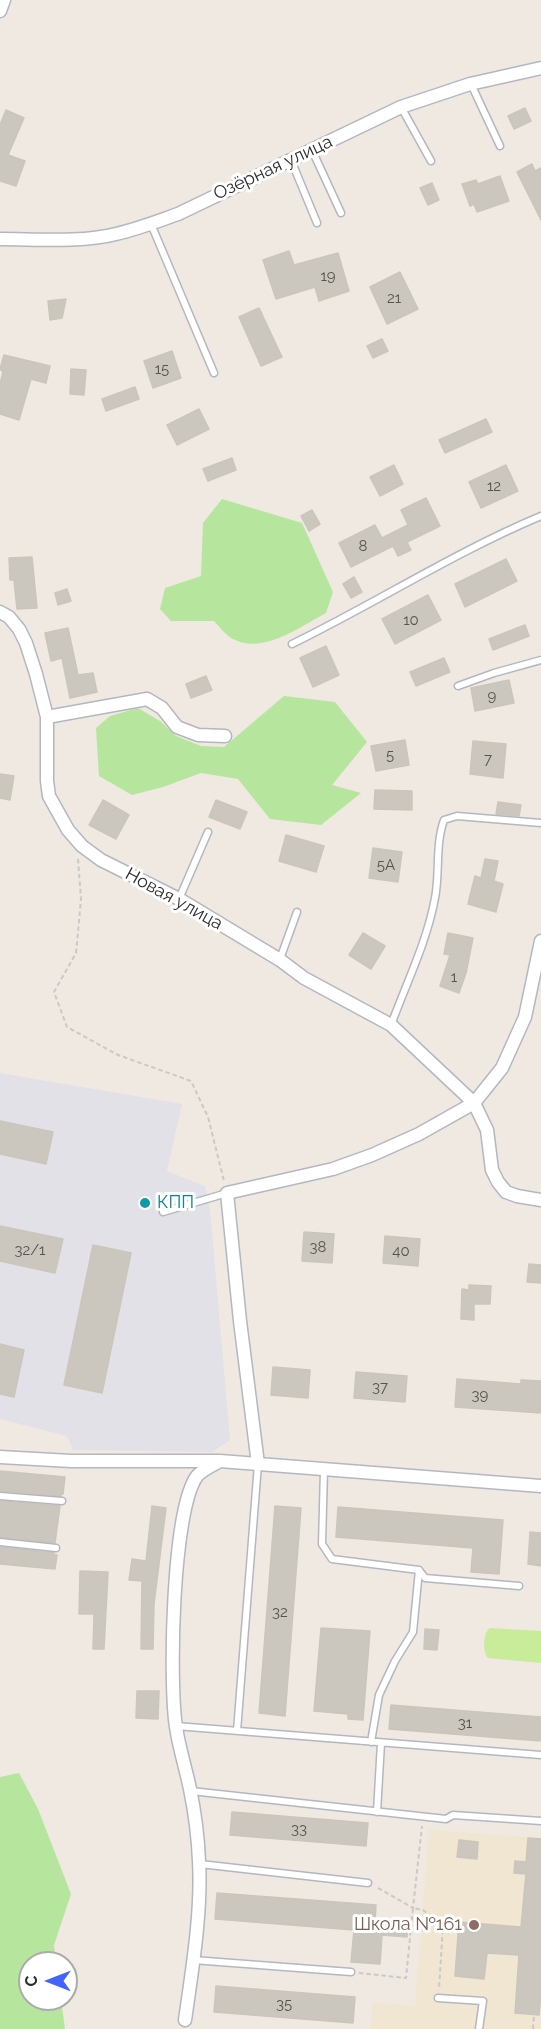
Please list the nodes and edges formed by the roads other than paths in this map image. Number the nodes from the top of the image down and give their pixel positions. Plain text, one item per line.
1 (4, 0) edge
2 (0, 11) edge
3 (541, 68) edge
4 (470, 84) junction
5 (402, 107) junction
6 (500, 146) dead end
7 (312, 150) junction
8 (291, 159) junction
9 (431, 161) dead end
10 (341, 213) dead end
11 (317, 223) dead end
12 (151, 224) junction
13 (0, 239) edge
14 (214, 373) dead end
15 (541, 516) edge
16 (0, 612) edge
17 (292, 644) dead end
18 (541, 660) edge
19 (459, 686) dead end
20 (47, 717) junction
21 (225, 736) dead end
22 (541, 823) edge
23 (208, 832) dead end
24 (179, 899) junction
25 (297, 912) dead end
26 (541, 941) edge
27 (541, 946) edge
28 (280, 960) junction
29 (391, 1025) junction
30 (474, 1103) junction
31 (227, 1193) junction
32 (541, 1200) edge
33 (163, 1212) dead end
34 (0, 1457) edge
35 (220, 1461) junction
36 (258, 1464) junction
37 (324, 1470) junction
38 (541, 1486) edge
39 (0, 1496) edge
40 (62, 1502) dead end
41 (0, 1542) edge
42 (56, 1548) dead end
43 (419, 1570) junction
44 (519, 1586) dead end
45 (176, 1726) junction
46 (237, 1731) junction
47 (371, 1742) junction
48 (381, 1743) junction
49 (541, 1755) edge
50 (191, 1791) junction
51 (377, 1812) junction
52 (541, 1821) edge
53 (200, 1864) junction
54 (368, 1883) road end
55 (194, 1960) junction
56 (351, 1972) road end
57 (438, 1998) road end
58 (185, 2020) dead end
59 (480, 2029) edge

1 - 2 street
3 - 4 street, Озёрная улица
4 - 5 street, Озёрная улица
4 - 6 lane
5 - 7 street, Озёрная улица
5 - 9 lane
7 - 8 street, Озёрная улица
7 - 10 lane
8 - 11 lane
8 - 12 street, Озёрная улица
12 - 13 street, Озёрная улица
12 - 14 lane
15 - 17 lane
16 - 20 street, Новая улица
18 - 19 lane
20 - 21 street
20 - 24 street, Новая улица
22 - 29 lane
23 - 24 lane
24 - 28 street, Новая улица
25 - 28 lane
26 - 27 street
27 - 30 street
28 - 29 street, Новая улица
29 - 30 street, Новая улица
30 - 31 street
30 - 32 street
31 - 33 lane
31 - 36 street
34 - 35 street
35 - 36 street
35 - 45 street
36 - 37 street
36 - 46 lane
37 - 38 street
37 - 43 lane
39 - 40 lane
41 - 42 lane
43 - 44 lane
43 - 47 lane
45 - 46 lane
45 - 50 street
46 - 47 lane
47 - 48 lane
48 - 49 lane
48 - 51 lane
50 - 51 lane
50 - 53 street
51 - 52 lane
53 - 54 lane
53 - 55 street
55 - 56 lane
55 - 58 street
57 - 59 lane

